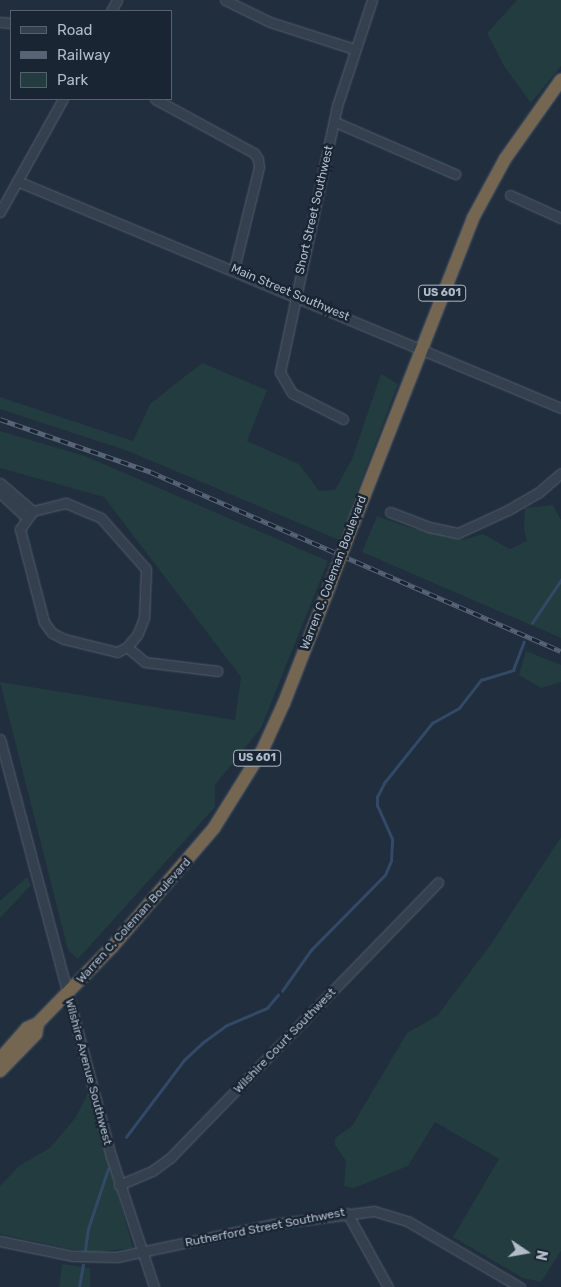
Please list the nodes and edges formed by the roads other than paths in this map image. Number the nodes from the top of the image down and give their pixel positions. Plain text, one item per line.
1 (225, 0) edge
2 (372, 0) edge
3 (354, 49) junction
4 (561, 80) edge
5 (62, 100) edge
6 (157, 100) edge
7 (334, 122) junction
8 (455, 174) dead end
9 (17, 181) junction
10 (510, 194) dead end
11 (0, 212) edge
12 (561, 218) edge
13 (234, 269) junction
14 (296, 295) junction
15 (420, 348) junction
16 (561, 408) edge
17 (343, 419) dead end
18 (561, 473) edge
19 (0, 483) edge
20 (0, 493) edge
21 (390, 512) dead end
22 (30, 515) junction
23 (127, 647) junction
24 (217, 671) dead end
25 (0, 739) edge
26 (438, 882) dead end
27 (67, 995) junction
28 (38, 1024) junction
29 (0, 1059) edge
30 (0, 1071) edge
31 (120, 1185) junction
32 (347, 1212) junction
33 (0, 1241) edge
34 (142, 1253) junction
35 (154, 1287) edge
36 (388, 1287) edge
37 (520, 1287) edge

1 - 3 street
2 - 3 street, Short Street Southwest
3 - 7 street, Short Street Southwest
4 - 15 highway, Warren C. Coleman Boulevard / US 601
5 - 9 street
6 - 13 street
7 - 8 street
7 - 14 street, Short Street Southwest
9 - 11 street
9 - 13 street, Main Street Southwest
10 - 12 street
13 - 14 street, Main Street Southwest
14 - 15 street, Main Street Southwest
14 - 17 street, Short Street Southwest
15 - 16 street, Main Street Southwest
15 - 27 highway, Warren C. Coleman Boulevard / US 601, bridge
18 - 21 street
19 - 22 street
20 - 22 street
22 - 23 street
22 - 23 street
23 - 24 street
25 - 27 street, Wilshire Avenue Southwest
26 - 31 street, Wilshire Court Southwest
27 - 28 highway, Warren C. Coleman Boulevard / US 601
27 - 31 street, Wilshire Avenue Southwest
28 - 29 highway, Warren C. Coleman Boulevard / US 601
28 - 30 highway, Warren C. Coleman Boulevard / US 601
31 - 34 street, Wilshire Avenue Southwest
32 - 34 street, Rutherford Street Southwest
32 - 36 street
32 - 37 street, Rutherford Street Southwest
33 - 34 street, Rutherford Street Southwest
34 - 35 street, Wilshire Avenue Southwest

